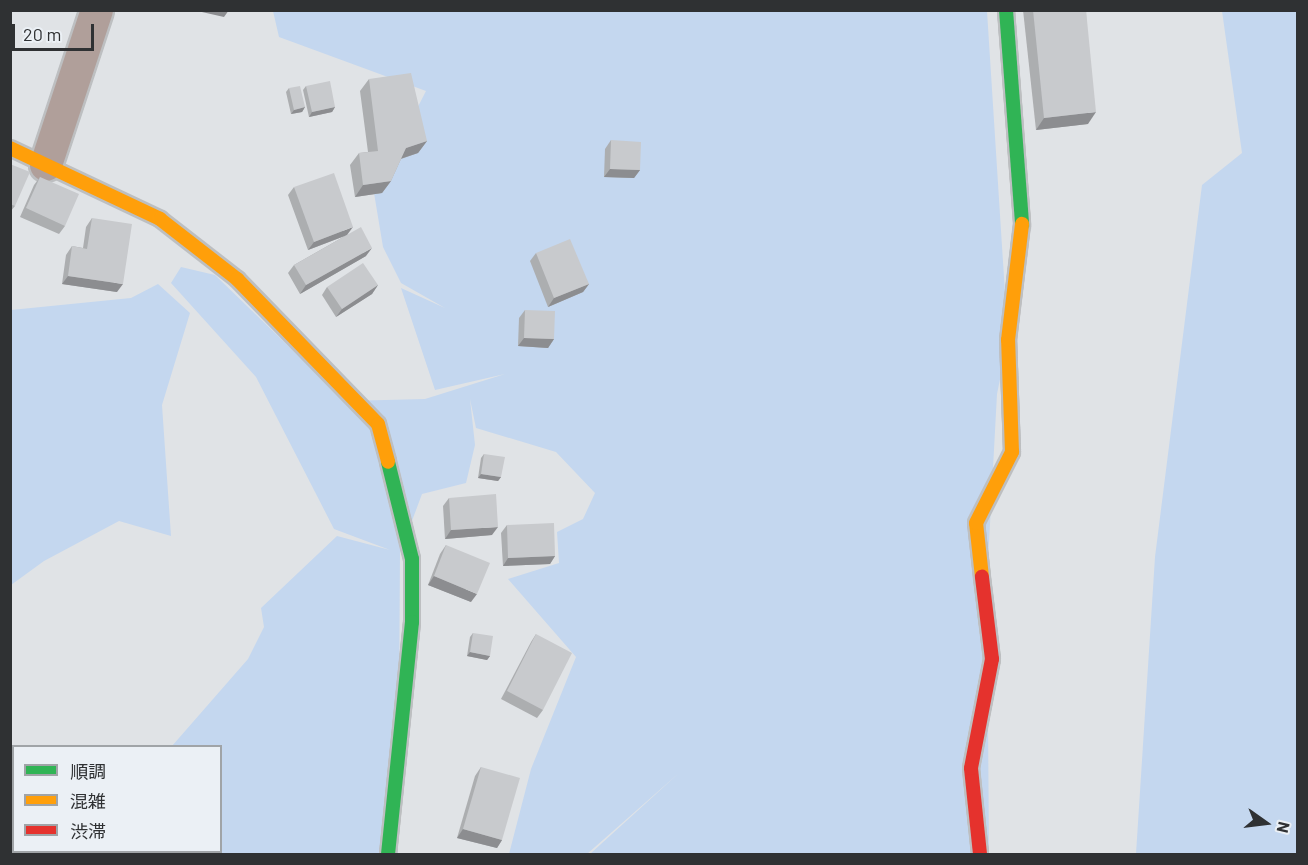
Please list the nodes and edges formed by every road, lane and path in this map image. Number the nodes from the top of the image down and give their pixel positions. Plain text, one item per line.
1 (97, 10) edge
2 (1006, 10) edge
3 (10, 148) edge
4 (46, 165) junction
5 (388, 855) edge
6 (980, 855) edge

1 - 4 street
2 - 6 street
3 - 4 street
4 - 5 street

